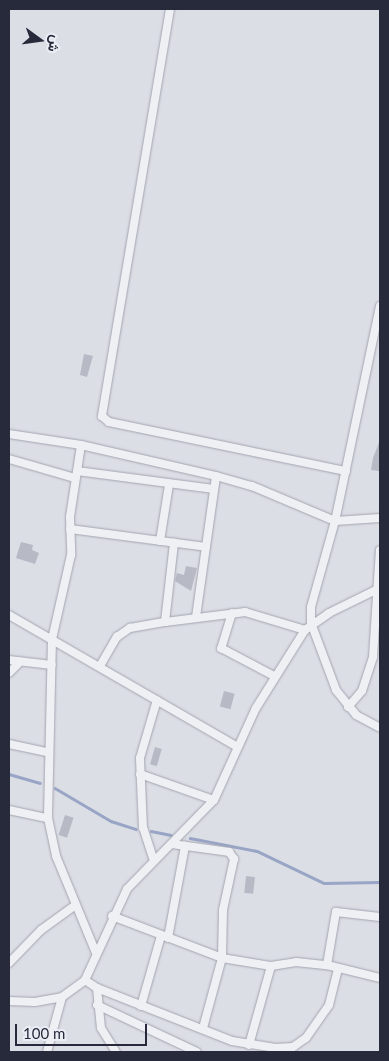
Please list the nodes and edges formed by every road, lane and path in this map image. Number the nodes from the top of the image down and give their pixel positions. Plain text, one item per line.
1 (170, 9) edge
2 (380, 306) edge
3 (9, 434) edge
4 (81, 445) junction
5 (9, 459) edge
6 (346, 471) junction
7 (76, 474) junction
8 (216, 476) junction
9 (169, 485) junction
10 (214, 489) junction
11 (380, 518) edge
12 (335, 521) junction
13 (70, 529) junction
14 (160, 541) junction
15 (174, 543) junction
16 (206, 547) junction
17 (380, 550) edge
18 (379, 589) edge
19 (232, 613) junction
20 (9, 615) edge
21 (196, 617) junction
22 (165, 622) junction
23 (311, 623) junction
24 (305, 630) junction
25 (378, 635) edge
26 (52, 639) junction
27 (9, 660) edge
28 (20, 662) junction
29 (52, 665) junction
30 (100, 666) junction
31 (9, 673) edge
32 (274, 676) junction
33 (157, 700) junction
34 (348, 707) junction
35 (380, 728) edge
36 (9, 744) edge
37 (236, 746) junction
38 (48, 752) junction
39 (140, 774) junction
40 (214, 800) junction
41 (9, 810) edge
42 (48, 818) junction
43 (172, 844) junction
44 (186, 846) junction
45 (153, 858) junction
46 (74, 906) junction
47 (112, 916) junction
48 (380, 917) edge
49 (165, 937) junction
50 (96, 953) junction
51 (222, 958) junction
52 (9, 963) edge
53 (327, 965) junction
54 (271, 966) junction
55 (338, 968) junction
56 (380, 978) edge
57 (85, 980) junction
58 (97, 988) junction
59 (62, 997) junction
60 (9, 1000) edge
61 (98, 1005) junction
62 (141, 1006) junction
63 (203, 1028) junction
64 (249, 1045) junction
65 (112, 1050) edge
66 (47, 1052) edge
67 (197, 1052) edge

1 - 6 street
2 - 6 street
3 - 4 street
4 - 7 street
4 - 8 street
5 - 7 street
6 - 12 street
7 - 9 street
7 - 13 street
8 - 10 street
8 - 12 street
9 - 10 street
9 - 14 street
10 - 16 street
11 - 12 street
12 - 23 street
13 - 14 street
13 - 26 street
14 - 15 street
15 - 16 street
15 - 22 street
16 - 21 street
17 - 18 street
18 - 23 street
18 - 25 street
19 - 21 street
19 - 24 street
19 - 32 street
20 - 26 street
21 - 22 street
22 - 30 street
23 - 24 street
23 - 34 street
24 - 32 street
25 - 34 street
26 - 29 street
26 - 30 street
27 - 28 street
28 - 29 street
28 - 31 street
29 - 38 street
30 - 33 street
32 - 37 street
33 - 37 street
33 - 39 street
34 - 35 street
36 - 38 street
37 - 40 street
38 - 42 street
39 - 40 street
39 - 45 street
40 - 43 street
41 - 42 street
42 - 46 street
43 - 44 street
43 - 45 street
44 - 49 street
44 - 51 street
45 - 47 street
46 - 50 street
46 - 52 street
47 - 49 street
47 - 50 street
48 - 53 street
49 - 51 street
49 - 62 street
50 - 57 street
51 - 54 street
51 - 63 street
53 - 54 street
53 - 55 street
54 - 64 street
55 - 56 street
55 - 64 street
57 - 58 street
57 - 59 street
58 - 61 street
58 - 62 street
59 - 60 street
59 - 66 street
61 - 65 street
61 - 67 street
62 - 63 street
63 - 64 street

